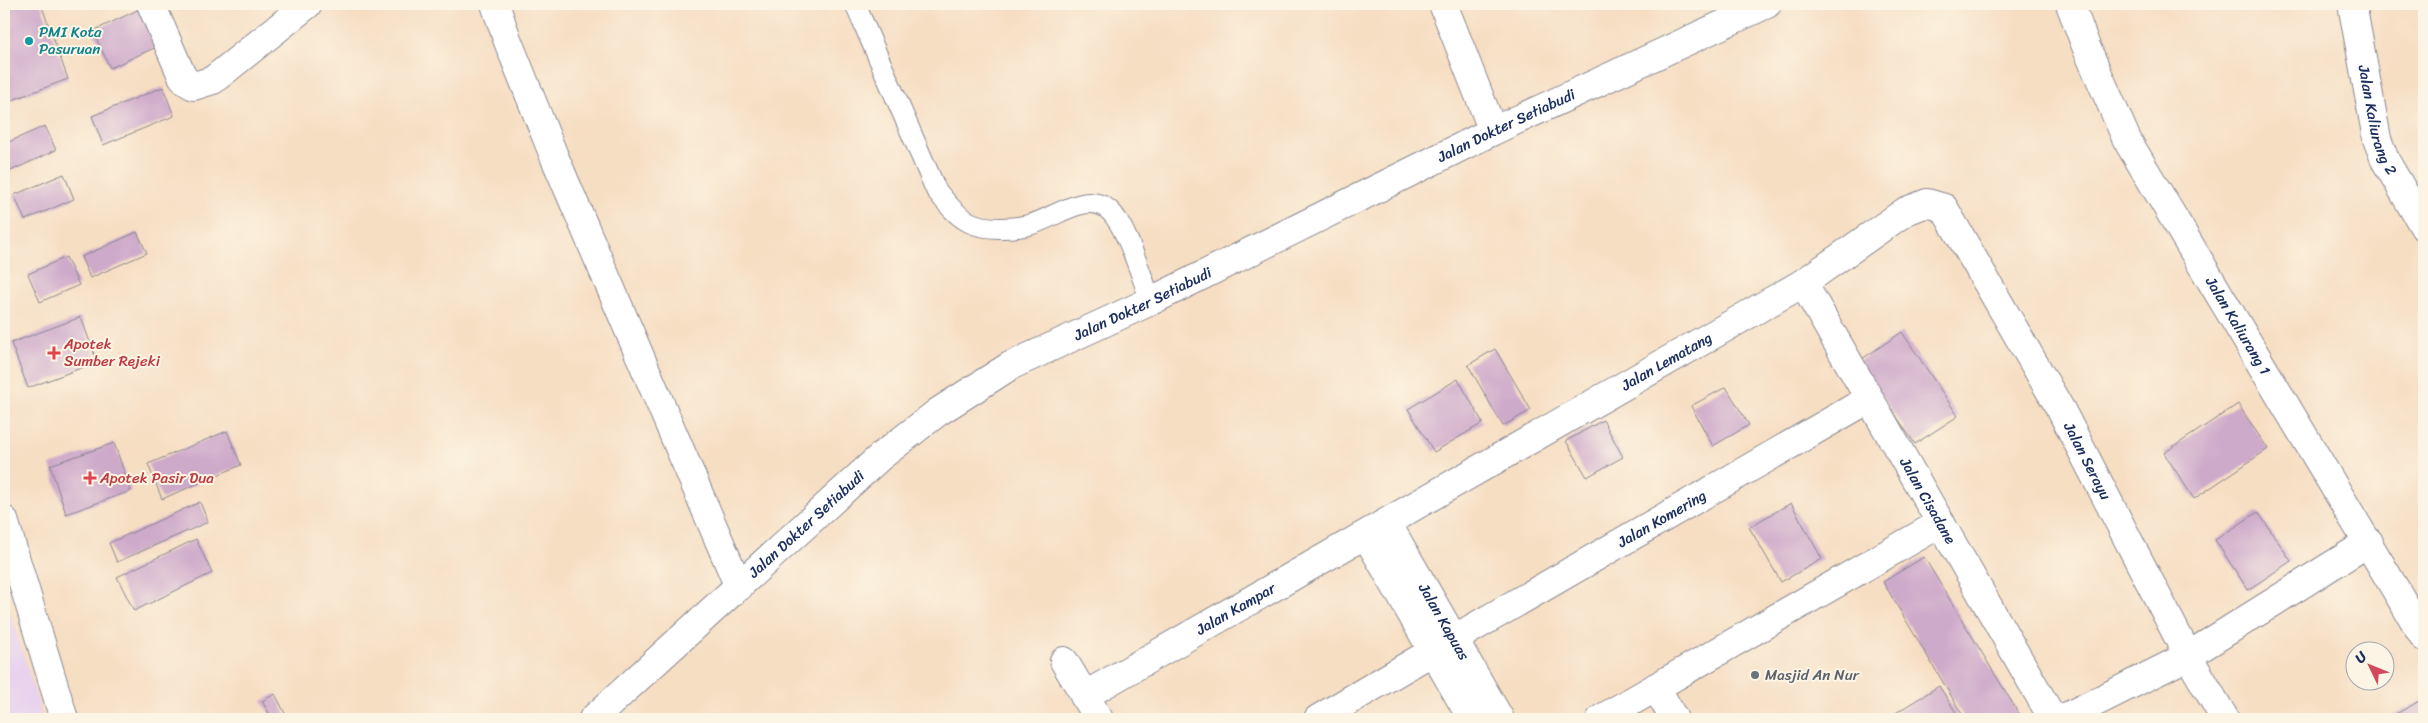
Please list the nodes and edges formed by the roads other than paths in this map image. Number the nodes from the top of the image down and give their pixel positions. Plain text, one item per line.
1 (151, 4) edge
2 (308, 4) edge
3 (495, 4) edge
4 (855, 4) edge
5 (1443, 4) edge
6 (1767, 4) edge
7 (2070, 4) edge
8 (2352, 4) edge
9 (1493, 130) junction
10 (1944, 208) joint
11 (2424, 227) edge
12 (1803, 282) junction
13 (1151, 301) junction
14 (1869, 399) junction
15 (4, 520) edge
16 (1941, 523) junction
17 (1377, 529) junction
18 (2369, 542) junction
19 (739, 587) junction
20 (2424, 637) edge
21 (1444, 645) junction
22 (2188, 656) junction
23 (1064, 661) dead end
24 (1656, 688) junction
25 (1084, 696) junction
26 (607, 715) edge
27 (64, 719) edge
28 (1099, 719) edge
29 (1318, 719) edge
30 (1472, 719) edge
31 (1500, 719) edge
32 (1601, 719) edge
33 (1674, 719) edge
34 (2053, 719) edge
35 (2062, 719) edge
36 (2225, 719) edge

1 - 2 main road
3 - 19 main road
4 - 13 lane
5 - 9 main road
6 - 9 main road, Jalan Dokter Setiabudi
7 - 18 main road, Jalan Kaliurang 1
8 - 11 main road, Jalan Kaliurang 2
9 - 13 main road, Jalan Dokter Setiabudi
10 - 12 main road, Jalan Lematang
10 - 22 main road, Jalan Serayu
12 - 14 main road, Jalan Cisadane
12 - 17 main road, Jalan Lematang
13 - 19 main road, Jalan Dokter Setiabudi
14 - 16 main road, Jalan Cisadane
14 - 21 main road, Jalan Komering
15 - 27 main road
16 - 24 main road
16 - 34 main road, Jalan Cisadane
17 - 21 main road, Jalan Kapuas
17 - 25 main road, Jalan Kampar
18 - 20 main road, Jalan Kaliurang 1
18 - 22 main road
19 - 26 main road, Jalan Dokter Setiabudi
21 - 29 main road, Jalan Komering
21 - 30 main road, Jalan Kapuas
21 - 31 main road, Jalan Kapuas
22 - 35 main road
22 - 36 main road, Jalan Serayu
23 - 25 main road
24 - 32 main road
24 - 33 main road
25 - 28 main road

